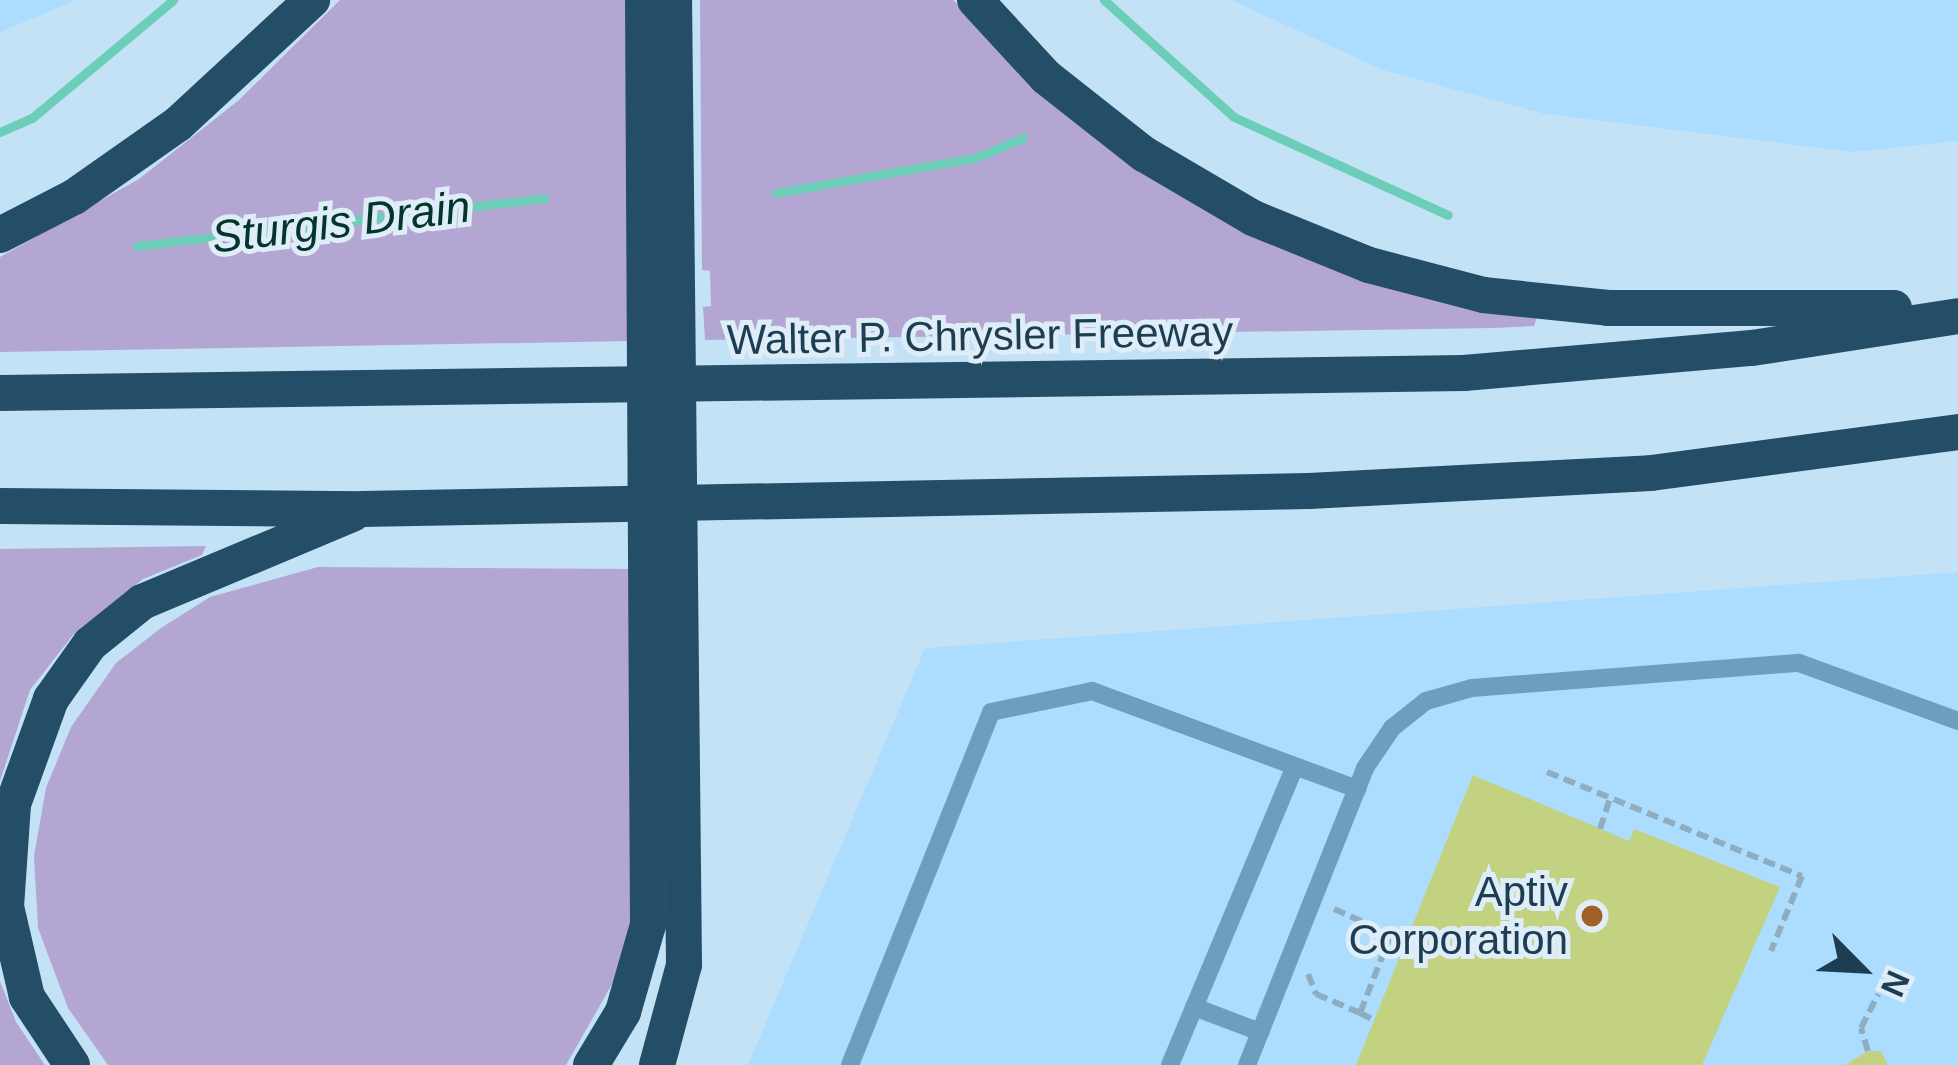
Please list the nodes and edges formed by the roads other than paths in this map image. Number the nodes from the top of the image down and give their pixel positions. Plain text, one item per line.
1 (312, 0) edge
2 (643, 0) edge
3 (674, 0) edge
4 (975, 0) edge
5 (0, 236) edge
6 (662, 289) junction
7 (1958, 312) edge
8 (0, 393) edge
9 (1958, 432) edge
10 (0, 506) edge
11 (362, 509) junction
12 (663, 600) junction
13 (1958, 721) edge
14 (1294, 768) junction
15 (1358, 789) junction
16 (1194, 1007) junction
17 (1260, 1031) junction
18 (72, 1065) edge
19 (591, 1065) edge
20 (658, 1065) edge
21 (850, 1065) edge
22 (1170, 1065) edge
23 (1247, 1065) edge

1 - 5 highway
2 - 6 highway
3 - 6 highway
4 - 7 highway
6 - 12 highway
7 - 8 highway, Walter P. Chrysler Freeway
9 - 11 highway
10 - 11 highway
11 - 18 highway
12 - 19 highway
12 - 20 highway
13 - 15 lane
14 - 15 lane
14 - 16 lane
14 - 21 lane
15 - 17 lane
16 - 17 lane
16 - 22 lane
17 - 23 lane

